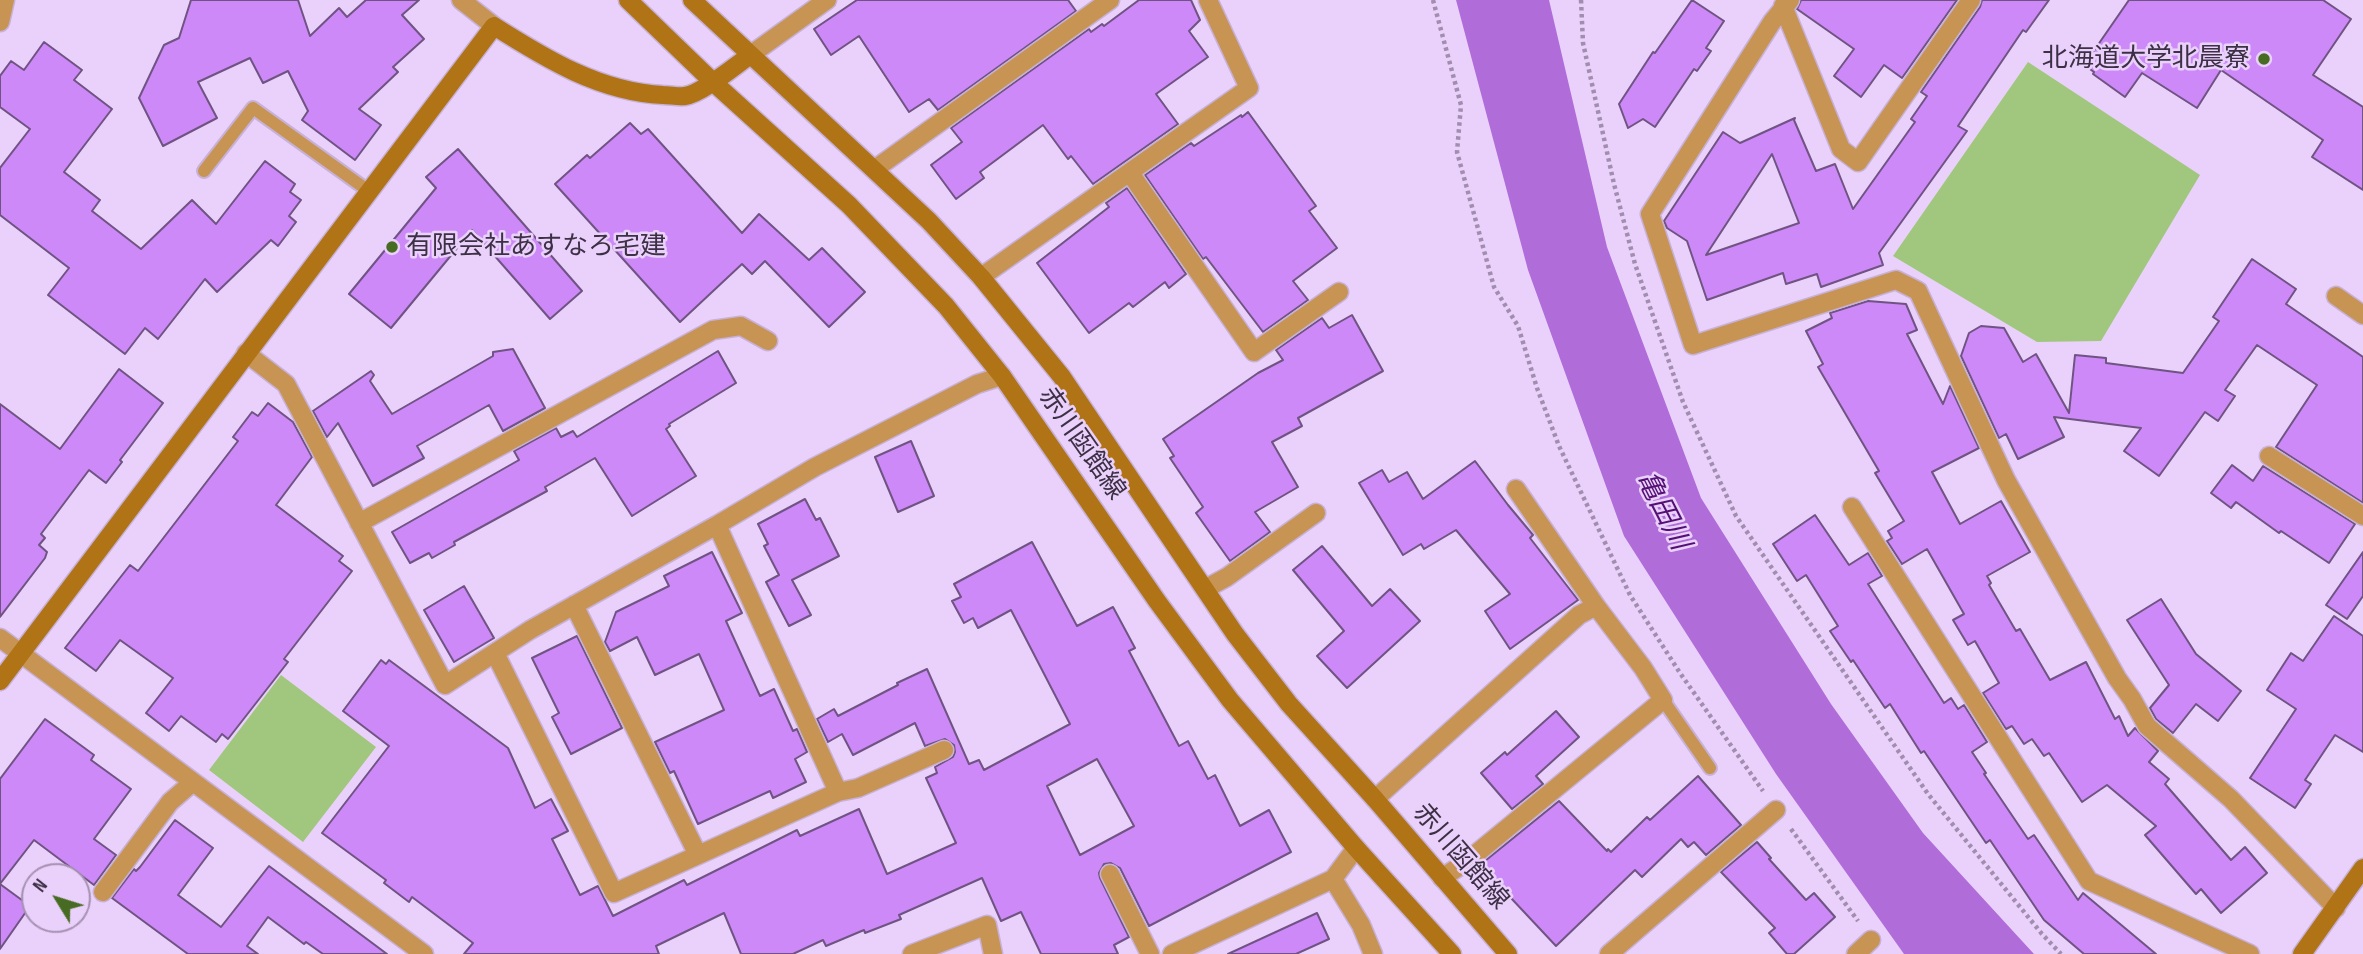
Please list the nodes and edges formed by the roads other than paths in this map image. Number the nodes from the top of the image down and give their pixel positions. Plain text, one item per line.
1 (5, 0) edge
2 (461, 0) edge
3 (628, 0) edge
4 (692, 0) edge
5 (827, 0) edge
6 (1110, 0) edge
7 (1208, 0) edge
8 (1971, 0) edge
9 (1786, 3) edge
10 (0, 22) edge
11 (494, 26) junction
12 (750, 56) junction
13 (713, 82) junction
14 (875, 169) junction
15 (204, 172) dead end
16 (1130, 173) junction
17 (370, 192) junction
18 (981, 277) junction
19 (1339, 292) dead end
20 (2336, 296) dead end
21 (2363, 315) edge
22 (768, 341) dead end
23 (246, 353) junction
24 (1002, 376) junction
25 (2269, 456) dead end
26 (1516, 489) dead end
27 (1852, 507) dead end
28 (1316, 513) dead end
29 (2363, 516) edge
30 (359, 523) junction
31 (718, 525) junction
32 (1205, 589) junction
33 (574, 605) junction
34 (1596, 606) junction
35 (0, 638) edge
36 (21, 653) junction
37 (495, 653) junction
38 (0, 681) edge
39 (1663, 700) junction
40 (944, 750) dead end
41 (1710, 768) dead end
42 (193, 782) junction
43 (838, 793) junction
44 (1375, 799) junction
45 (1776, 810) road end
46 (1356, 848) junction
47 (698, 855) junction
48 (1110, 874) dead end
49 (1442, 878) junction
50 (1333, 879) junction
51 (2360, 880) edge
52 (103, 892) dead end
53 (2336, 908) junction
54 (1871, 940) road end
55 (424, 954) edge
56 (912, 954) edge
57 (993, 954) edge
58 (1150, 954) edge
59 (1172, 954) edge
60 (1373, 954) edge
61 (1452, 954) edge
62 (1508, 954) edge
63 (1609, 954) edge
64 (1856, 954) edge
65 (2250, 954) edge
66 (2302, 954) edge

1 - 10 street
2 - 11 street
3 - 13 main road, 赤川函館線
4 - 12 main road, 赤川函館線
5 - 12 street
6 - 14 street
7 - 16 street
8 - 9 street
9 - 53 street
11 - 13 main road
11 - 17 main road
12 - 13 main road
12 - 14 main road, 赤川函館線
13 - 24 main road, 赤川函館線
14 - 18 main road, 赤川函館線
15 - 17 lane
16 - 18 street
16 - 19 street
17 - 23 main road
18 - 32 main road, 赤川函館線
20 - 21 street
22 - 30 street
23 - 30 street
23 - 36 main road
24 - 31 street
24 - 46 main road, 赤川函館線
25 - 29 street
26 - 34 street
27 - 65 street
28 - 32 street
30 - 37 street
31 - 33 street
31 - 43 street
32 - 44 main road, 赤川函館線
33 - 37 street
33 - 47 street
34 - 39 street
34 - 44 street
35 - 36 street
36 - 38 main road
36 - 42 street
37 - 47 street
39 - 41 lane
39 - 49 street
40 - 43 street
42 - 52 street
42 - 55 street
43 - 47 street
44 - 49 main road, 赤川函館線
45 - 63 street
46 - 50 street
46 - 61 main road, 赤川函館線
48 - 58 street
49 - 62 main road, 赤川函館線
50 - 59 street
50 - 60 street
51 - 53 main road
53 - 66 main road
54 - 64 street
56 - 57 street

